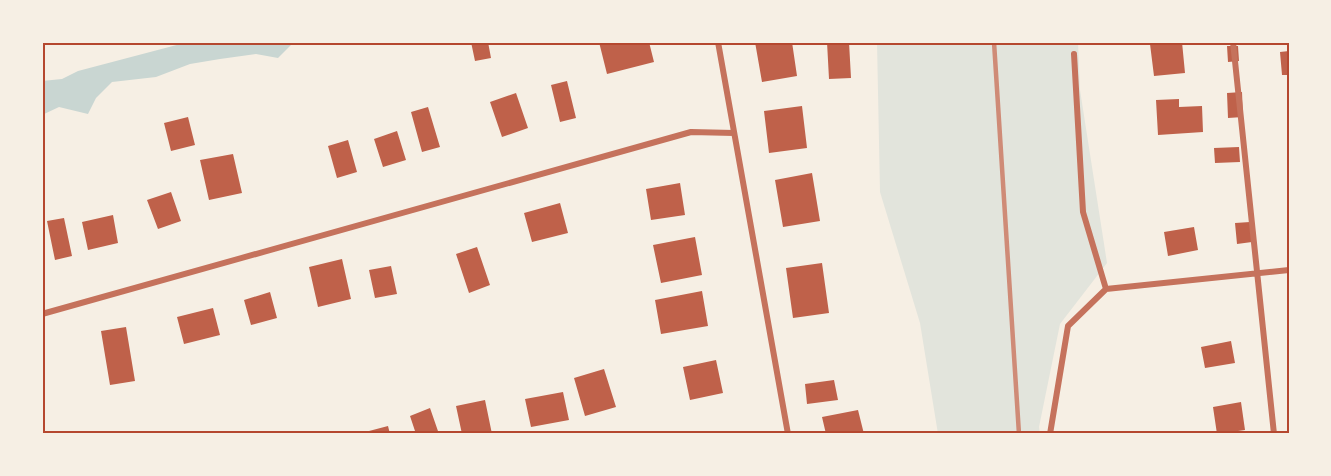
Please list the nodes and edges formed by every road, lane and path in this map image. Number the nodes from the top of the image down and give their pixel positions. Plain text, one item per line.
1 (717, 42) edge
2 (1233, 42) edge
3 (1074, 54) dead end
4 (734, 133) junction
5 (1289, 270) edge
6 (1256, 273) junction
7 (1106, 289) junction
8 (42, 314) edge
9 (788, 434) edge
10 (1050, 434) edge
11 (1274, 434) edge

1 - 4 street
2 - 6 street
3 - 7 street
4 - 8 street
4 - 9 street
5 - 6 street
6 - 7 street
6 - 11 street
7 - 10 street

